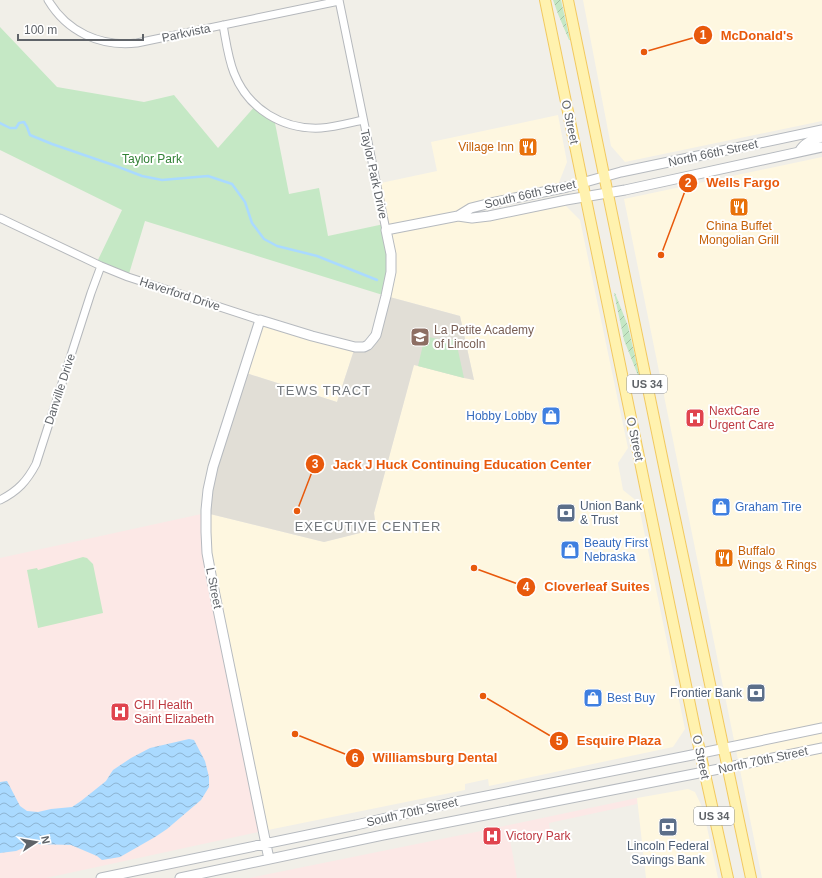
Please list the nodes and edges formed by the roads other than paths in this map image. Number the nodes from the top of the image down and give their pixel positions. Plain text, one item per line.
1 (48, 0) edge
2 (339, 0) edge
3 (545, 0) edge
4 (568, 0) edge
5 (223, 25) junction
6 (363, 120) junction
7 (822, 130) edge
8 (822, 137) edge
9 (822, 147) edge
10 (799, 152) junction
11 (604, 177) junction
12 (582, 183) junction
13 (608, 193) junction
14 (585, 197) junction
15 (458, 216) junction
16 (0, 218) edge
17 (386, 230) junction
18 (101, 266) junction
19 (260, 320) junction
20 (368, 345) joint
21 (0, 500) edge
22 (822, 728) edge
23 (822, 748) edge
24 (723, 749) junction
25 (700, 753) junction
26 (727, 767) junction
27 (704, 772) junction
28 (266, 844) junction
29 (269, 859) junction
30 (101, 878) edge
31 (180, 878) edge
32 (728, 878) edge
33 (751, 878) edge

1 - 5 street, Parkvista
2 - 5 street, Parkvista
2 - 6 street, Taylor Park Drive
3 - 12 main road, O Street / US 34
4 - 11 main road, O Street / US 34
5 - 6 street
6 - 17 street, Taylor Park Drive
7 - 11 main road, North 66th Street
8 - 10 main road
9 - 10 main road, North 66th Street
10 - 13 main road, North 66th Street
11 - 12 main road, South 66th Street
11 - 13 main road, O Street / US 34
12 - 14 main road, O Street / US 34
12 - 15 main road, South 66th Street
13 - 14 main road, North 66th Street
13 - 24 main road, O Street / US 34
14 - 15 main road, South 66th Street
14 - 25 main road, O Street / US 34
15 - 17 main road, South 66th Street
16 - 18 street, Haverford Drive
17 - 20 main road, Taylor Park Drive
18 - 19 street, Haverford Drive
18 - 21 street, Danville Drive
19 - 20 main road, Haverford Drive
19 - 28 main road, L Street
22 - 24 main road, North 70th Street
23 - 26 main road, North 70th Street
24 - 25 main road, South 70th Street
24 - 26 main road, O Street / US 34
25 - 27 main road, O Street / US 34
25 - 28 main road, South 70th Street
26 - 27 main road, North 70th Street
26 - 33 main road, O Street / US 34
27 - 29 main road, South 70th Street
27 - 32 main road, O Street / US 34
28 - 29 main road, L Street
28 - 30 main road, South 70th Street
29 - 31 main road, South 70th Street

